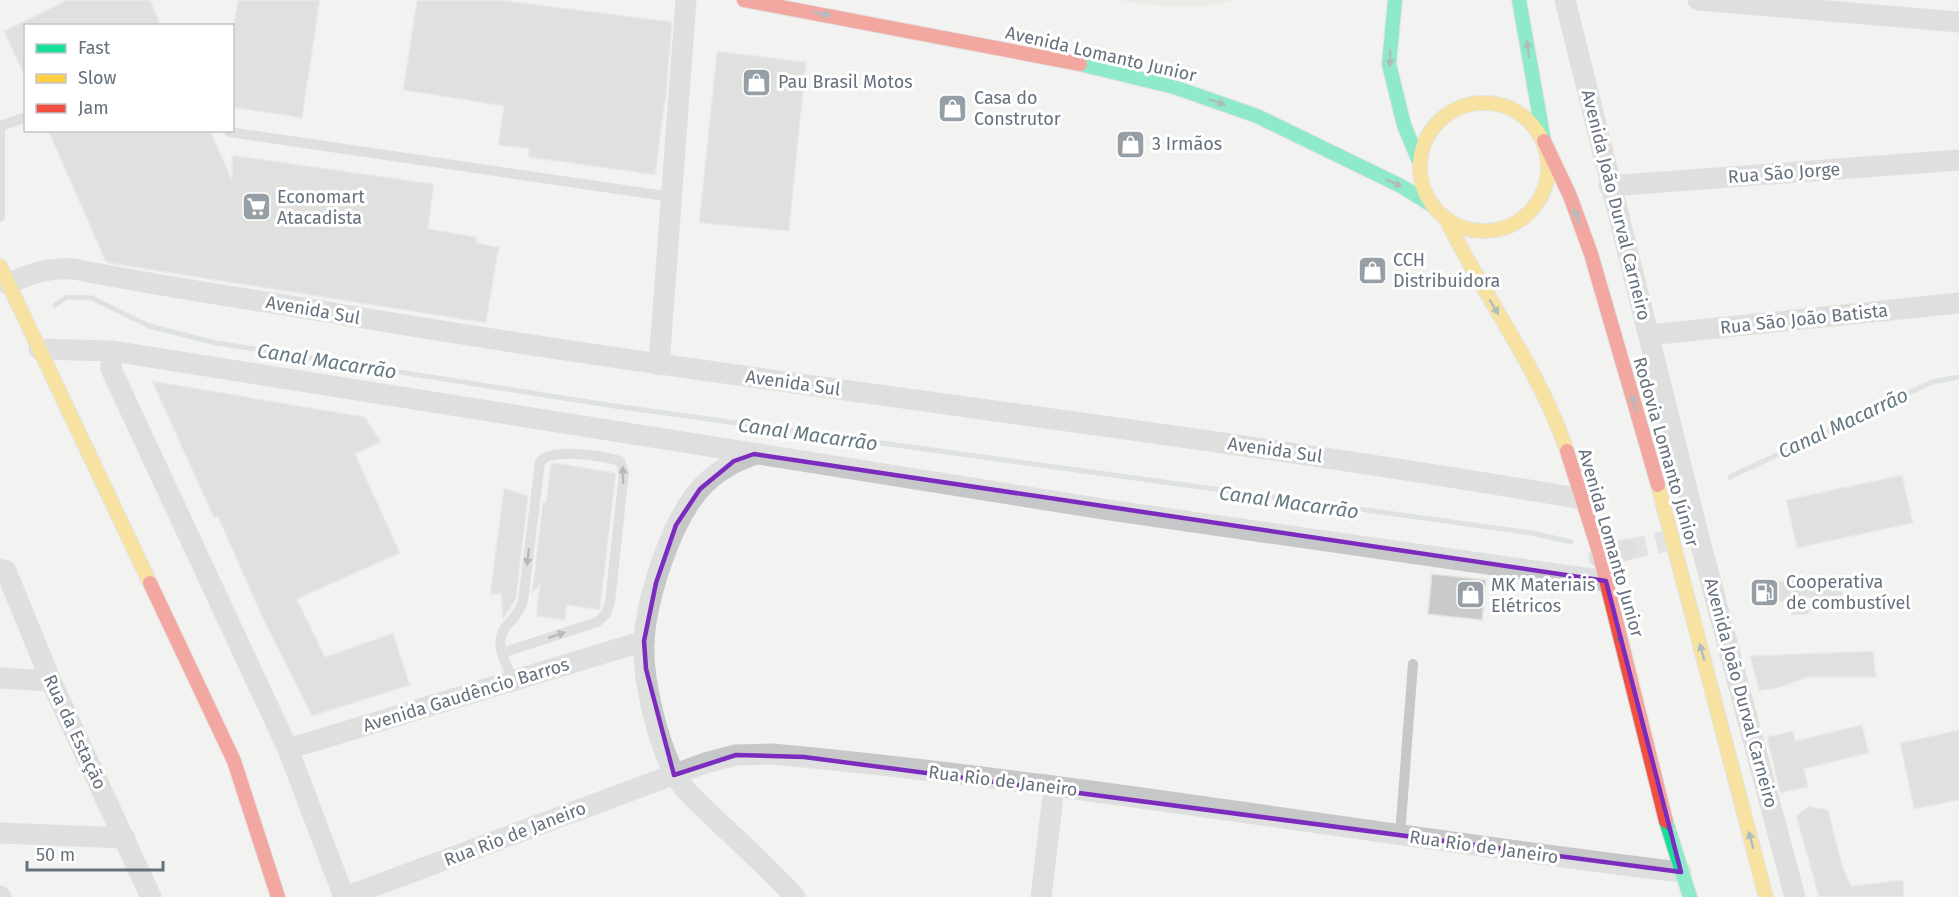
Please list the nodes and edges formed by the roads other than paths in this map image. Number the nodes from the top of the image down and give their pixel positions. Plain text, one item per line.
1 (686, 0) edge
2 (744, 0) edge
3 (1395, 0) edge
4 (1519, 0) edge
5 (1565, 0) edge
6 (1698, 0) edge
7 (1856, 6) edge
8 (1959, 22) edge
9 (24, 118) edge
10 (1, 125) edge
11 (229, 132) dead end
12 (1544, 141) junction
13 (1959, 159) edge
14 (1419, 161) junction
15 (1610, 186) junction
16 (672, 197) junction
17 (1430, 204) junction
18 (0, 217) edge
19 (1446, 219) junction
20 (4, 275) edge
21 (1959, 303) edge
22 (1649, 335) junction
23 (35, 341) junction
24 (112, 351) junction
25 (659, 365) junction
26 (754, 454) junction
27 (1582, 499) junction
28 (1626, 550) tunnel mouth
29 (1599, 556) junction
30 (0, 569) edge
31 (1606, 581) junction
32 (644, 642) junction
33 (502, 653) junction
34 (1413, 664) dead end
35 (0, 678) edge
36 (513, 680) junction
37 (51, 681) junction
38 (288, 749) junction
39 (674, 775) junction
40 (1054, 788) junction
41 (0, 832) edge
42 (1400, 835) junction
43 (125, 838) junction
44 (1681, 873) junction
45 (786, 895) edge
46 (151, 897) edge
47 (278, 897) edge
48 (345, 897) edge
49 (1041, 897) edge
50 (1690, 897) edge
51 (1766, 897) edge
52 (1795, 897) edge

1 - 16 street
2 -> 17 main road, Avenida Lomanto Junior
3 -> 14 main road
12 -> 4 main road, Rodovia Lomanto Júnior
5 - 15 street, Avenida João Durval Carneiro
6 - 7 street
7 - 8 street
9 - 10 lane
10 - 18 lane
11 - 16 lane
12 - 14 main road
12 - 19 main road
51 -> 12 main road, Rodovia Lomanto Júnior
13 - 15 street, Rua São Jorge
14 - 17 main road
15 - 22 street, Avenida João Durval Carneiro
16 - 25 street
17 - 19 main road
19 -> 27 main road, Avenida Lomanto Junior
20 - 23 main road
20 - 25 street, Avenida Sul
21 - 22 street, Rua São João Batista
22 - 52 street, Avenida João Durval Carneiro
23 - 24 street
23 - 47 main road
24 - 26 street
24 - 38 street
25 - 27 street, Avenida Sul
26 - 31 street
26 - 32 street
27 - 29 main road, Avenida Lomanto Junior
28 - 29 street
29 - 31 main road, Avenida Lomanto Junior
30 - 37 street, Rua da Estação
31 -> 44 main road, Avenida Lomanto Junior
32 - 36 street, Avenida Gaudêncio Barros
32 - 39 street
33 -> 33 lane
33 - 36 lane
34 - 42 lane
35 - 37 street
36 - 38 street, Avenida Gaudêncio Barros
37 - 43 street, Rua da Estação
38 - 48 street
39 - 40 street, Rua Rio de Janeiro
39 - 45 street
39 - 48 street, Rua Rio de Janeiro
40 - 42 street, Rua Rio de Janeiro
40 - 49 street
41 - 43 street
42 - 44 street, Rua Rio de Janeiro
43 - 46 street, Rua da Estação
44 - 50 main road, Avenida Lomanto Junior

